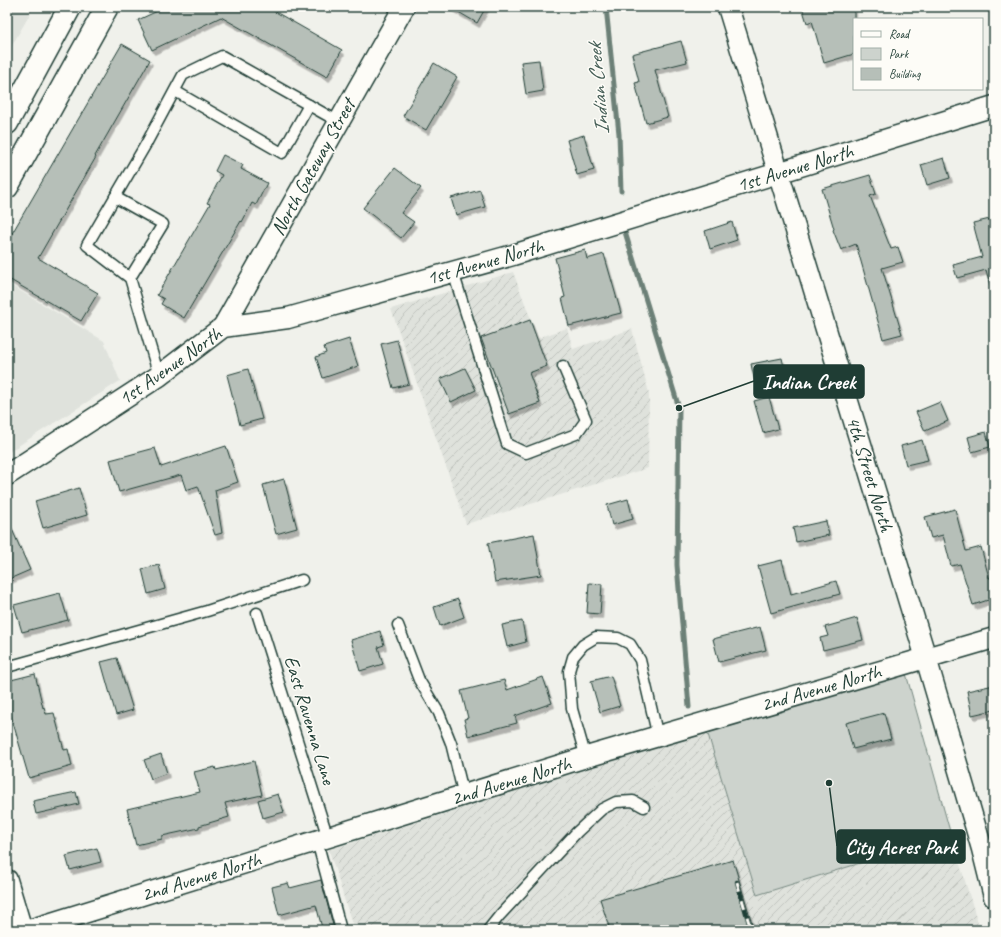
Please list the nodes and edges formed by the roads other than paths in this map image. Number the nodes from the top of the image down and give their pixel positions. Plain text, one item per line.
1 (70, 7) edge
2 (108, 7) edge
3 (404, 7) edge
4 (728, 7) edge
5 (175, 90) junction
6 (309, 105) junction
7 (994, 106) edge
8 (338, 122) junction
9 (7, 123) edge
10 (778, 173) junction
11 (7, 187) edge
12 (115, 197) junction
13 (453, 272) junction
14 (130, 278) junction
15 (223, 327) junction
16 (563, 366) dead end
17 (159, 376) junction
18 (7, 475) edge
19 (302, 580) dead end
20 (257, 613) dead end
21 (398, 625) dead end
22 (994, 638) edge
23 (926, 658) junction
24 (7, 667) edge
25 (658, 736) junction
26 (586, 758) junction
27 (464, 796) junction
28 (644, 807) dead end
29 (323, 840) junction
30 (7, 880) edge
31 (994, 897) edge
32 (22, 930) edge
33 (29, 930) edge
34 (341, 930) edge
35 (488, 930) edge

1 - 9 main road
2 - 11 main road
3 - 8 street, North Gateway Street
4 - 10 street, 4th Street North
5 - 6 lane
5 - 6 lane
5 - 12 lane
6 - 8 lane
7 - 10 street, 1st Avenue North
8 - 15 street, North Gateway Street
10 - 13 street, 1st Avenue North
10 - 23 street, 4th Street North
12 - 14 lane
12 - 14 lane
13 - 15 street, 1st Avenue North
13 - 16 lane
14 - 17 lane
15 - 17 street, 1st Avenue North
17 - 18 street, 1st Avenue North
19 - 24 lane
20 - 29 lane, East Ravenna Lane
21 - 27 lane
22 - 23 street, 2nd Avenue North
23 - 25 street, 2nd Avenue North
23 - 31 street, 4th Street North
25 - 26 street, 2nd Avenue North
25 - 26 lane
26 - 27 street, 2nd Avenue North
27 - 29 street, 2nd Avenue North
28 - 35 lane
29 - 33 street, 2nd Avenue North
29 - 34 lane, East Ravenna Lane
30 - 32 street

